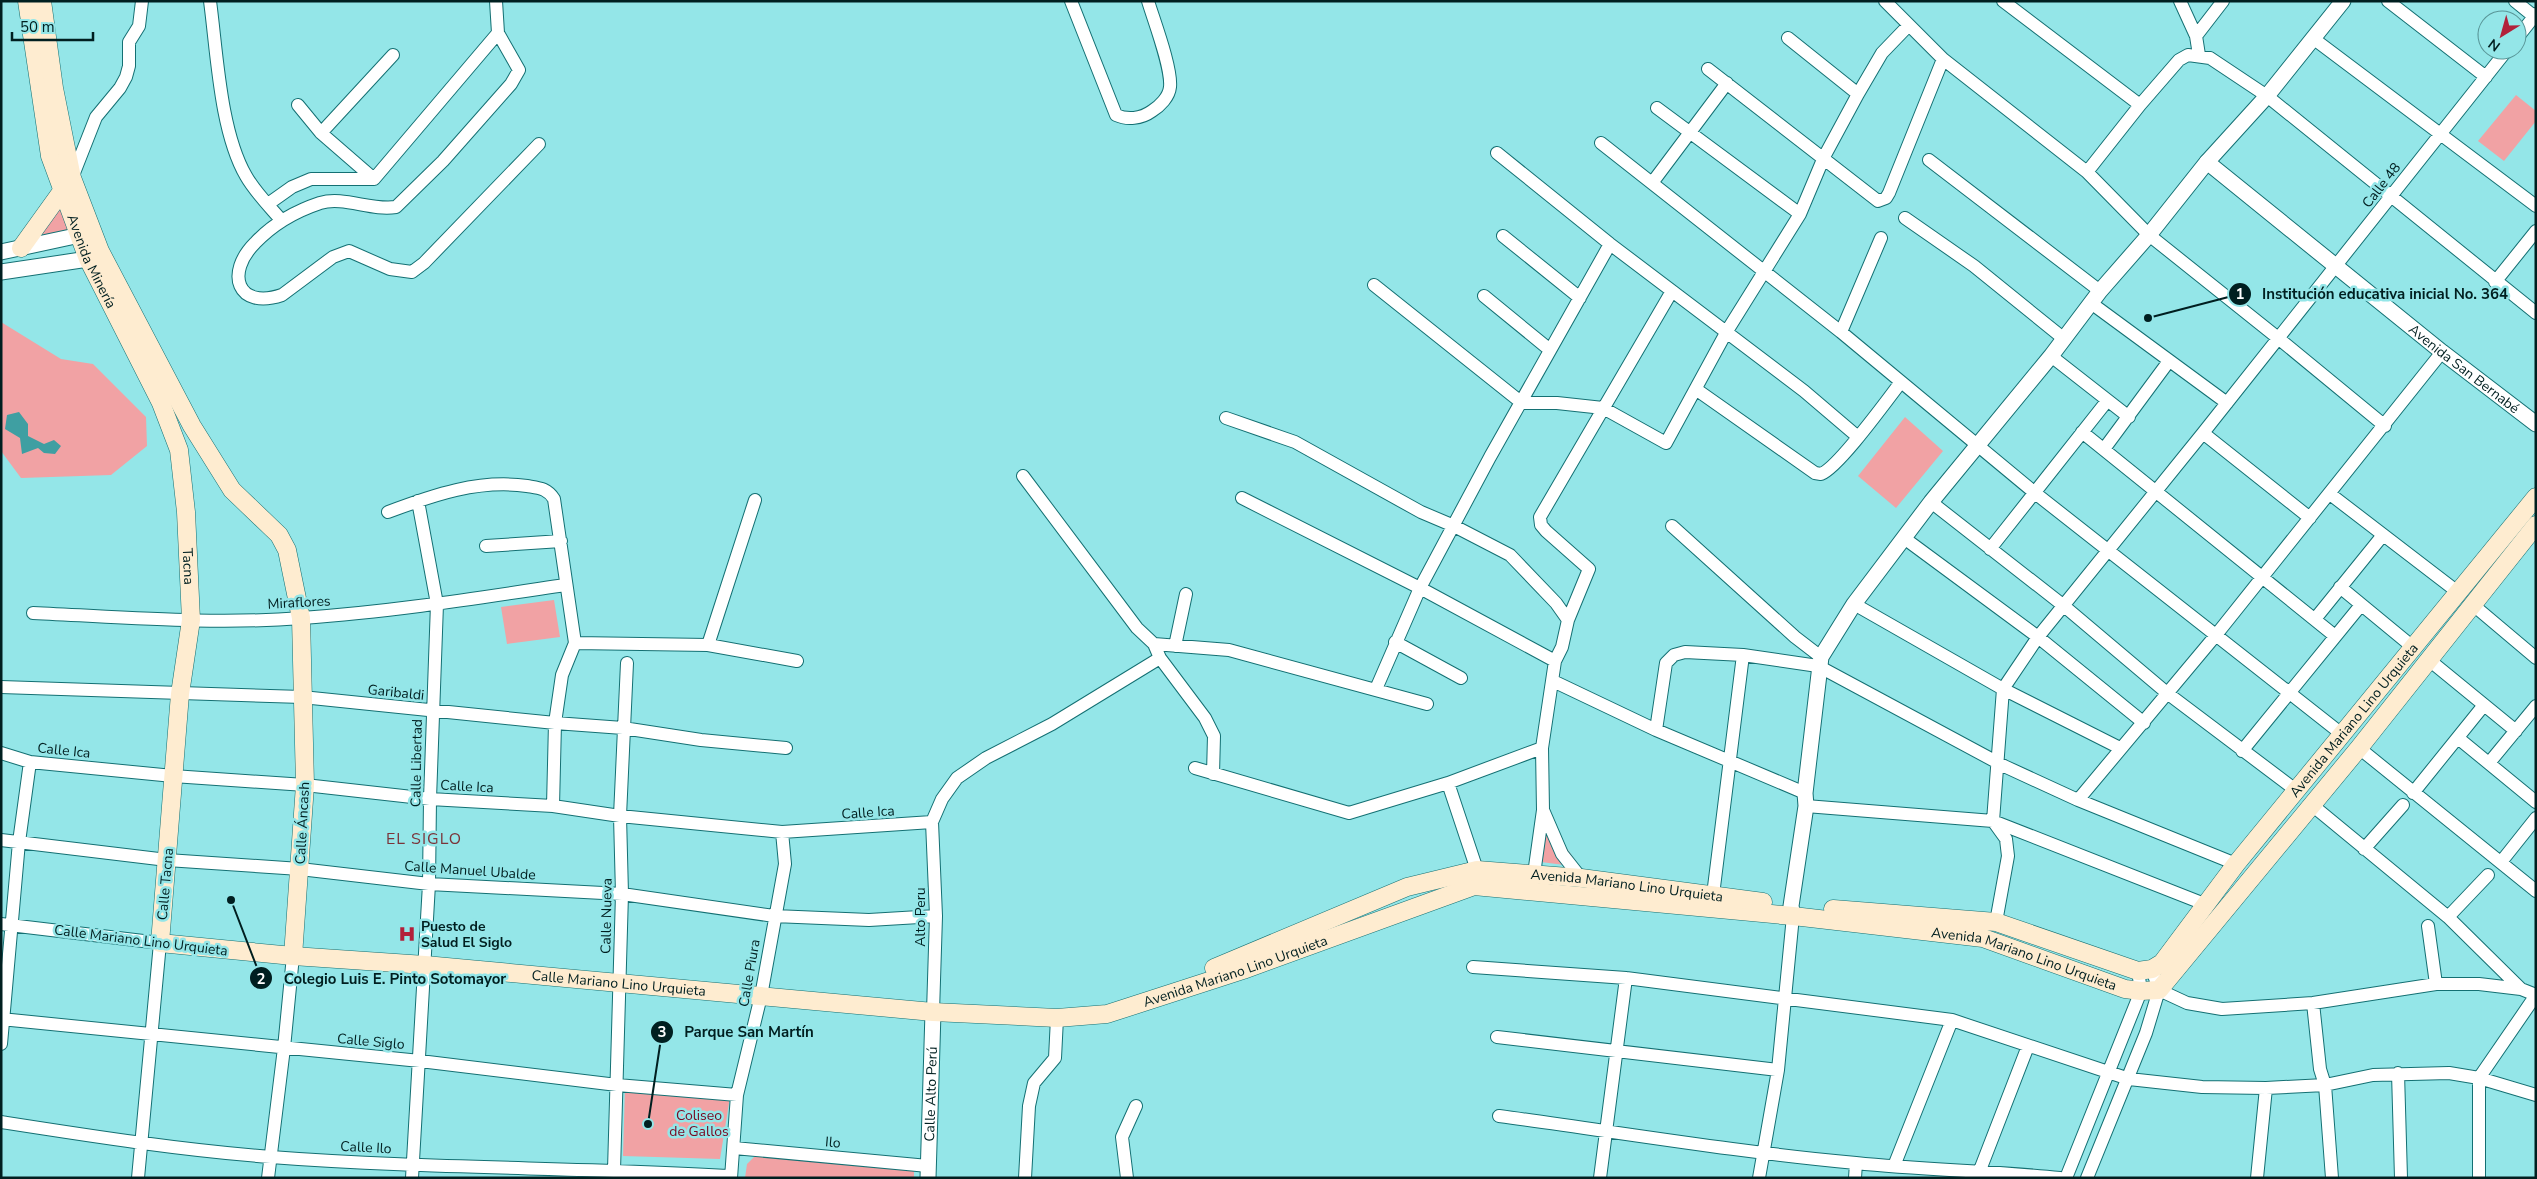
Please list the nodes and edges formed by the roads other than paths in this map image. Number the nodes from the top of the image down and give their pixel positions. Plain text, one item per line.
1 (27, 1) edge
2 (42, 1) edge
3 (142, 1) edge
4 (210, 1) edge
5 (496, 1) edge
6 (1071, 1) edge
7 (1148, 1) edge
8 (1885, 1) edge
9 (2002, 1) edge
10 (2180, 1) edge
11 (2223, 1) edge
12 (2343, 1) edge
13 (2388, 1) edge
14 (2515, 1) edge
15 (2535, 16) edge
16 (1908, 26) junction
17 (2527, 26) edge
18 (498, 32) junction
19 (2196, 36) junction
20 (1788, 38) dead end
21 (2314, 39) junction
22 (393, 55) dead end
23 (2199, 55) junction
24 (1943, 59) junction
25 (2499, 60) edge
26 (1708, 69) dead end
27 (2486, 77) junction
28 (1727, 83) junction
29 (1858, 94) junction
30 (2267, 96) junction
31 (298, 105) dead end
32 (2140, 105) junction
33 (1656, 108) dead end
34 (1688, 132) junction
35 (321, 133) junction
36 (2440, 135) junction
37 (1601, 143) dead end
38 (539, 144) dead end
39 (1497, 153) dead end
40 (1824, 157) junction
41 (1929, 160) dead end
42 (2207, 162) junction
43 (2087, 172) junction
44 (374, 179) junction
45 (1652, 183) junction
46 (67, 184) junction
47 (2392, 195) junction
48 (268, 204) junction
49 (2536, 206) edge
50 (1800, 214) junction
51 (1905, 218) dead end
52 (282, 221) junction
53 (2536, 231) edge
54 (86, 232) junction
55 (1503, 236) dead end
56 (2149, 236) junction
57 (1881, 238) dead end
58 (1610, 244) junction
59 (21, 248) junction
60 (1, 252) edge
61 (94, 255) junction
62 (2335, 266) junction
63 (1, 272) edge
64 (1764, 272) junction
65 (2495, 282) junction
66 (1374, 285) dead end
67 (1672, 291) junction
68 (1484, 296) dead end
69 (2096, 297) junction
70 (1580, 298) junction
71 (2536, 313) edge
72 (1727, 332) junction
73 (1841, 332) junction
74 (2063, 338) junction
75 (2278, 338) junction
76 (1550, 350) junction
77 (2442, 352) junction
78 (2051, 356) junction
79 (2169, 361) junction
80 (1901, 382) junction
81 (1697, 390) junction
82 (2107, 401) junction
83 (1522, 403) junction
84 (2227, 403) junction
85 (1603, 408) junction
86 (2128, 417) junction
87 (1226, 418) dead end
88 (2536, 424) edge
89 (2385, 426) junction
90 (2082, 432) junction
91 (2203, 433) junction
92 (1858, 437) junction
93 (1977, 446) junction
94 (2104, 449) junction
95 (1022, 476) dead end
96 (232, 490) joint
97 (2156, 490) junction
98 (2035, 493) junction
99 (2330, 494) junction
100 (2536, 497) edge
101 (1242, 498) dead end
102 (755, 500) dead end
103 (418, 501) junction
104 (1931, 502) junction
105 (186, 512) joint
106 (388, 512) dead end
107 (2310, 518) junction
108 (2536, 525) edge
109 (1454, 526) junction
110 (1672, 526) dead end
111 (2383, 535) junction
112 (1904, 538) junction
113 (561, 541) junction
114 (486, 546) dead end
115 (1990, 549) junction
116 (2109, 550) junction
117 (2263, 576) junction
118 (565, 585) junction
119 (1420, 588) junction
120 (2340, 588) junction
121 (1186, 594) dead end
122 (2466, 599) junction
123 (437, 604) junction
124 (1854, 604) junction
125 (2361, 605) junction
126 (2064, 606) junction
127 (33, 613) dead end
128 (301, 618) junction
129 (2315, 619) junction
130 (191, 620) junction
131 (1568, 620) junction
132 (2216, 635) junction
133 (2335, 636) junction
134 (2038, 637) junction
135 (1395, 642) junction
136 (575, 643) junction
137 (1154, 644) junction
138 (708, 645) junction
139 (1175, 646) junction
140 (2414, 648) junction
141 (1743, 655) junction
142 (1160, 658) junction
143 (2536, 658) edge
144 (2428, 660) junction
145 (797, 661) dead end
146 (1555, 661) junction
147 (1820, 661) junction
148 (626, 663) dead end
149 (1461, 678) dead end
150 (1553, 681) junction
151 (1, 686) edge
152 (1376, 689) junction
153 (2003, 689) junction
154 (2168, 693) junction
155 (2290, 693) junction
156 (180, 694) junction
157 (302, 697) junction
158 (1427, 704) dead end
159 (2484, 705) junction
160 (2536, 706) edge
161 (432, 711) junction
162 (555, 723) junction
163 (2144, 723) junction
164 (623, 728) junction
165 (1656, 730) junction
166 (2516, 731) junction
167 (2343, 735) junction
168 (2458, 738) junction
169 (786, 748) dead end
170 (1542, 748) junction
171 (2120, 748) junction
172 (2359, 748) junction
173 (2242, 751) junction
174 (1, 753) edge
175 (1729, 761) junction
176 (1996, 761) junction
177 (30, 762) junction
178 (2489, 763) junction
179 (1195, 768) dead end
180 (1213, 774) junction
181 (173, 776) junction
182 (1448, 783) junction
183 (305, 785) junction
184 (2297, 791) junction
185 (2413, 792) junction
186 (430, 799) junction
187 (1806, 800) junction
188 (2078, 800) junction
189 (2536, 802) edge
190 (2312, 805) junction
191 (2403, 805) dead end
192 (553, 806) junction
193 (1543, 810) junction
194 (620, 816) junction
195 (2536, 818) edge
196 (1994, 821) junction
197 (932, 822) junction
198 (782, 832) junction
199 (1, 840) edge
200 (19, 842) junction
201 (2364, 849) junction
202 (167, 860) junction
203 (2500, 862) junction
204 (2236, 864) junction
205 (300, 869) junction
206 (1477, 870) junction
207 (1534, 874) junction
208 (2488, 875) dead end
209 (1582, 878) junction
210 (430, 884) junction
211 (2536, 891) edge
212 (622, 894) junction
213 (1713, 895) junction
214 (2207, 905) junction
215 (1792, 911) junction
216 (774, 916) junction
217 (936, 916) junction
218 (2448, 917) junction
219 (1996, 922) junction
220 (7, 924) edge
221 (2428, 926) dead end
222 (160, 944) junction
223 (293, 956) junction
224 (425, 965) junction
225 (1473, 968) dead end
226 (2145, 970) junction
227 (1626, 978) junction
228 (620, 984) junction
229 (2436, 984) junction
230 (2522, 989) junction
231 (2159, 990) junction
232 (2141, 991) junction
233 (2536, 995) edge
234 (761, 996) junction
235 (1154, 998) junction
236 (1786, 998) junction
237 (2313, 1003) junction
238 (933, 1012) junction
239 (1057, 1018) junction
240 (3, 1019) edge
241 (1952, 1020) junction
242 (151, 1035) junction
243 (1497, 1037) dead end
244 (1, 1044) edge
245 (2028, 1046) junction
246 (284, 1048) junction
247 (1615, 1052) junction
248 (420, 1061) junction
249 (1778, 1070) junction
250 (2109, 1072) junction
251 (2398, 1073) junction
252 (2479, 1078) junction
253 (2129, 1079) junction
254 (617, 1085) junction
255 (2325, 1085) junction
256 (2266, 1088) junction
257 (737, 1095) junction
258 (2536, 1095) edge
259 (1136, 1106) dead end
260 (1499, 1116) dead end
261 (1, 1122) edge
262 (1606, 1130) junction
263 (142, 1144) junction
264 (734, 1148) junction
265 (1762, 1153) junction
266 (270, 1157) junction
267 (1856, 1163) junction
268 (1894, 1166) junction
269 (614, 1170) junction
270 (413, 1171) edge
271 (928, 1172) edge
272 (1980, 1174) edge
273 (731, 1177) edge
274 (138, 1178) edge
275 (268, 1178) edge
276 (1025, 1178) edge
277 (1127, 1178) edge
278 (1600, 1178) edge
279 (1759, 1178) edge
280 (1855, 1178) edge
281 (2060, 1178) edge
282 (2066, 1178) edge
283 (2086, 1178) edge
284 (2257, 1178) edge
285 (2332, 1178) edge
286 (2401, 1178) edge
287 (2479, 1178) edge

1 - 46 main road, Avenida Minería
2 - 46 main road, Avenida Minería
3 - 46 street
4 - 48 street
5 - 18 street
6 - 7 street
8 - 16 street
9 - 32 street
10 - 19 street
11 - 19 street
12 - 21 street
13 - 27 street
14 - 15 street
15 - 17 street
16 - 24 street
16 - 29 street
18 - 44 street
18 - 52 street
19 - 23 street
20 - 29 street
21 - 30 street
21 - 36 street
22 - 35 street
23 - 30 street
23 - 32 street
24 - 40 street
24 - 43 street
25 - 27 street, Calle 48
26 - 28 street
27 - 36 street, Calle 48
28 - 34 street
28 - 40 street
29 - 40 street
30 - 42 street
30 - 47 street
31 - 35 street
32 - 43 street
33 - 34 street
34 - 45 street
34 - 50 street
35 - 44 street
36 - 47 street, Calle 48
36 - 49 street
37 - 45 street
38 - 52 street
39 - 58 street
40 - 50 street
41 - 69 street
42 - 56 street
42 - 62 street, Avenida San Bernabé
43 - 56 street
44 - 48 street
45 - 64 street
46 - 54 main road, Avenida Minería
46 - 59 main road
47 - 62 street, Calle 48
47 - 65 street
48 - 52 street
50 - 64 street
51 - 74 street
53 - 65 street
54 - 59 street
54 - 61 main road, Avenida Minería
55 - 70 street
56 - 69 street
56 - 75 street
57 - 73 street
58 - 67 street
58 - 70 street
59 - 60 street
61 - 63 street
61 - 96 main road, Avenida Minería
61 - 105 main road, Avenida Minería
62 - 75 street, Calle 48
62 - 77 street, Avenida San Bernabé
64 - 72 street
64 - 73 street
65 - 71 street
66 - 83 street
67 - 72 street
67 - 85 street
68 - 76 street
69 - 74 street
69 - 79 street
70 - 76 street
72 - 81 street
72 - 92 street
73 - 80 street
74 - 78 street
75 - 84 street, Calle 48
75 - 89 street
76 - 83 street
77 - 88 street, Avenida San Bernabé
77 - 89 street
78 - 82 street
78 - 93 street
79 - 84 street
79 - 86 street
80 - 92 street
80 - 93 street
81 - 85 street
81 - 92 street
82 - 86 street
82 - 90 street
83 - 85 street
83 - 109 street
84 - 91 street, Calle 48
85 - 131 street
86 - 94 street
87 - 109 street
89 - 99 street
90 - 94 street
90 - 98 street
91 - 97 street, Calle 48
91 - 107 street
93 - 98 street
93 - 104 street
94 - 97 street
95 - 137 street
96 - 128 main road, Calle Áncash
97 - 116 street, Calle 48
97 - 117 street
98 - 115 street
98 - 116 street
99 - 107 street
99 - 111 street
100 - 122 main road, Avenida Mariano Lino Urquieta
101 - 119 street
102 - 138 street
103 - 106 street
103 - 113 street
103 - 123 street, Calle Libertad
104 - 112 street
104 - 115 street
105 - 130 main road, Tacna
107 - 117 street
108 - 122 main road, Avenida Mariano Lino Urquieta
109 - 119 street
109 - 131 street
110 - 147 street
111 - 120 street
111 - 122 street
112 - 124 street
112 - 134 street
113 - 114 street
113 - 118 street
115 - 126 street
116 - 126 street, Calle 48
116 - 132 street
117 - 129 street
117 - 132 street
118 - 123 street, Miraflores
118 - 136 street
119 - 135 street
119 - 146 street
120 - 125 street
120 - 129 street
121 - 139 street
122 - 140 main road, Avenida Mariano Lino Urquieta
122 - 143 street
122 - 144 main road, Avenida Mariano Lino Urquieta
123 - 128 street, Miraflores
123 - 161 street, Calle Libertad
124 - 147 street
124 - 153 street
125 - 133 street
125 - 140 street
126 - 134 street, Calle 48
126 - 154 street
127 - 130 street, Miraflores
128 - 130 street, Miraflores
128 - 157 main road, Calle Áncash
129 - 133 street
130 - 156 main road, Calle Tacna
131 - 146 street
132 - 154 street
132 - 155 street
133 - 155 street
134 - 153 street, Calle 48
134 - 163 street
135 - 149 street
135 - 152 street
136 - 138 street
136 - 162 street
137 - 139 street
137 - 142 street
138 - 145 street
139 - 152 street
140 - 167 main road, Avenida Mariano Lino Urquieta
141 - 147 street
141 - 165 street
141 - 175 street
142 - 180 street
142 - 197 street
144 - 159 street
144 - 172 main road, Avenida Mariano Lino Urquieta
146 - 150 street
147 - 176 street
147 - 187 street
148 - 164 street, Calle Nueva
150 - 165 street
150 - 170 street
151 - 156 street, Garibaldi
152 - 158 street
153 - 171 street
153 - 176 street
154 - 163 street
154 - 173 street
155 - 167 street
155 - 173 street
156 - 157 street, Garibaldi
156 - 181 main road, Calle Tacna
157 - 161 street, Garibaldi
157 - 183 main road, Calle Áncash
159 - 166 street
159 - 168 street
160 - 166 street
161 - 162 street, Garibaldi
161 - 186 street, Calle Libertad
162 - 164 street, Garibaldi
162 - 192 street
163 - 171 street
164 - 169 street, Garibaldi
164 - 194 street, Calle Nueva
165 - 175 street
166 - 178 street
167 - 184 main road, Avenida Mariano Lino Urquieta
168 - 178 street
168 - 185 street
170 - 182 street
170 - 193 street
171 - 188 street
172 - 185 street
172 - 190 main road, Avenida Mariano Lino Urquieta
173 - 184 street
174 - 177 street, Calle Ica
175 - 187 street
175 - 213 street
176 - 188 street
176 - 196 street
177 - 181 street, Calle Ica
177 - 200 street
178 - 189 street
179 - 180 street
180 - 182 street
181 - 183 street, Calle Ica
181 - 202 main road, Calle Tacna
182 - 206 street
183 - 186 street, Calle Ica
183 - 205 main road, Calle Áncash
184 - 204 main road, Avenida Mariano Lino Urquieta
185 - 203 street
186 - 192 street, Calle Ica
186 - 210 street, Calle Libertad
187 - 196 street
187 - 215 street
188 - 204 street
190 - 201 street
190 - 231 main road, Avenida Mariano Lino Urquieta
191 - 201 street
192 - 194 street, Calle Ica
193 - 207 street
193 - 209 street
194 - 198 street, Calle Ica
194 - 212 street, Calle Nueva
195 - 203 street
196 - 214 street
196 - 219 street
197 - 198 street, Calle Ica
197 - 217 street, Alto Peru
198 - 216 street, Calle Piura
199 - 200 street, Calle Manuel Ubalde
200 - 202 street, Calle Manuel Ubalde
200 - 220 street
201 - 218 street
202 - 205 street, Calle Manuel Ubalde
202 - 222 main road, Calle Tacna
203 - 211 street
204 - 214 main road, Avenida Mariano Lino Urquieta
205 - 210 street, Calle Manuel Ubalde
205 - 223 main road, Calle Áncash
206 - 207 main road, Avenida Mariano Lino Urquieta
206 - 235 main road, Avenida Mariano Lino Urquieta
207 - 209 main road, Avenida Mariano Lino Urquieta
208 - 218 street
209 - 213 main road, Avenida Mariano Lino Urquieta
210 - 212 street, Calle Manuel Ubalde
210 - 224 street, Calle Libertad
212 - 216 street, Calle Manuel Ubalde
212 - 228 street, Calle Nueva
213 - 215 main road, Avenida Mariano Lino Urquieta
214 - 226 main road, Avenida Mariano Lino Urquieta
215 - 219 main road, Avenida Mariano Lino Urquieta
215 - 232 main road, Avenida Mariano Lino Urquieta
215 - 235 main road, Avenida Mariano Lino Urquieta
215 - 236 street
216 - 217 street, Calle Manuel Ubalde
216 - 234 street, Calle Piura
217 - 238 street, Alto Peru
218 - 230 street
219 - 226 main road, Avenida Mariano Lino Urquieta
220 - 222 street, Calle Mariano Lino Urquieta
220 - 240 street
221 - 229 street
222 - 223 main road, Calle Mariano Lino Urquieta
222 - 242 street, Calle Tacna
223 - 224 main road, Calle Mariano Lino Urquieta
223 - 246 street, Calle Áncash
224 - 228 main road, Calle Mariano Lino Urquieta
224 - 248 street, Calle Libertad
225 - 227 street
226 - 231 street
226 - 232 street
227 - 236 street
227 - 247 street
228 - 234 main road, Calle Mariano Lino Urquieta
228 - 254 street, Calle Nueva
229 - 230 street
229 - 237 street
230 - 233 street
231 - 232 main road, Avenida Mariano Lino Urquieta
231 - 237 street
231 - 253 street
232 - 250 street
233 - 252 street
234 - 238 main road, Calle Mariano Lino Urquieta
234 - 257 street, Calle Piura
235 - 239 main road, Calle Mariano Lino Urquieta
236 - 241 street
236 - 249 street
237 - 255 street
238 - 239 main road, Calle Mariano Lino Urquieta
238 - 271 street, Calle Alto Perú
239 - 276 street
240 - 242 street, Calle Siglo
240 - 244 street
241 - 245 street
241 - 268 street
242 - 246 street, Calle Siglo
242 - 263 street, Calle Tacna
243 - 247 street
245 - 250 street
245 - 272 street
246 - 248 street, Calle Siglo
246 - 266 street, Calle Áncash
247 - 249 street
247 - 262 street
248 - 254 street, Calle Siglo
248 - 270 street, Calle Libertad
249 - 265 street
250 - 253 street
250 - 282 street
251 - 252 street
251 - 255 street
251 - 286 street
252 - 258 street
252 - 287 street
253 - 256 street
253 - 283 street
254 - 257 street, Calle Siglo
254 - 269 street, Calle Nueva
255 - 256 street
255 - 285 street
256 - 284 street
257 - 264 street, Calle Piura
259 - 277 street
260 - 262 street
261 - 263 street, Calle Ilo
262 - 265 street
262 - 278 street
263 - 266 street, Calle Ilo
263 - 274 street, Calle Tacna
264 - 271 street, Ilo
264 - 273 street, Calle Piura
265 - 267 street
265 - 279 street
266 - 270 street, Calle Ilo
266 - 275 street, Calle Áncash
267 - 268 street
267 - 280 street
268 - 272 street
269 - 270 street, Calle Ilo
269 - 273 street, Calle Ilo
272 - 281 street

